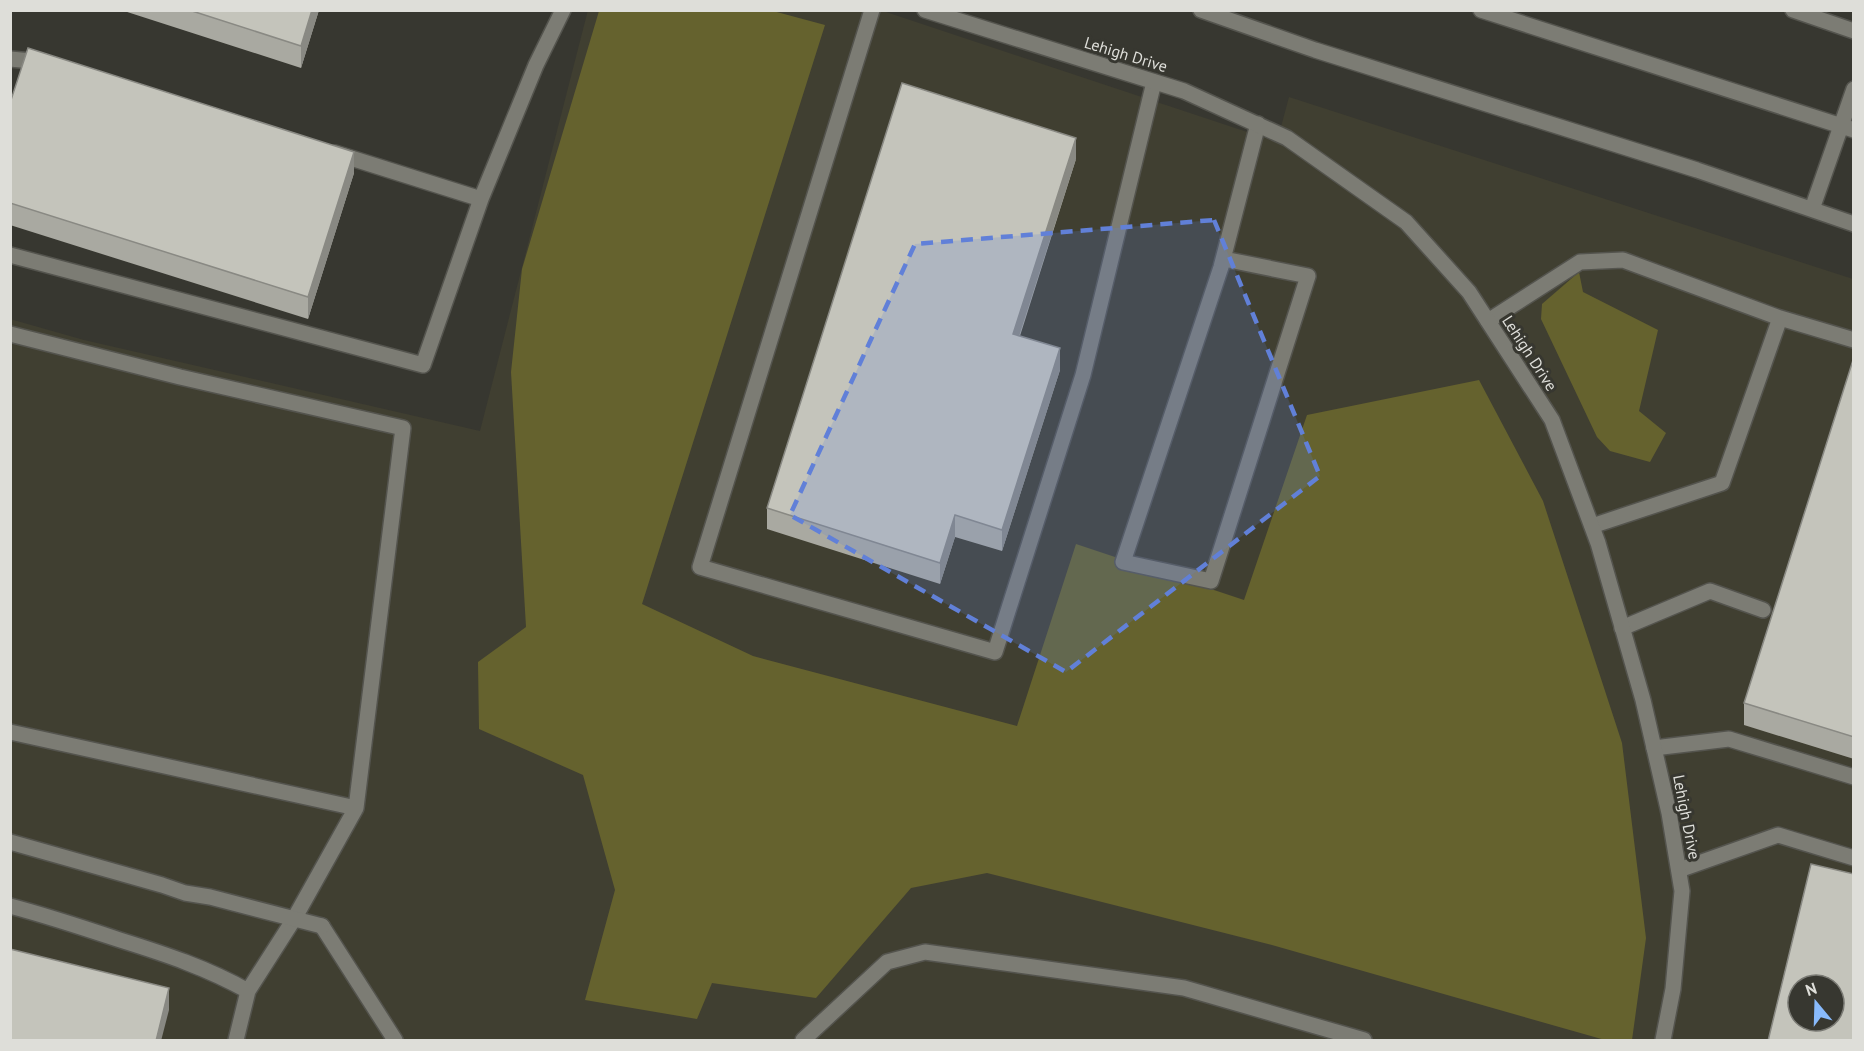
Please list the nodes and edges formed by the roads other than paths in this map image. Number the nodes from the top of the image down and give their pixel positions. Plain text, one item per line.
1 (563, 10) edge
2 (872, 10) edge
3 (925, 10) edge
4 (1201, 10) edge
5 (1481, 10) edge
6 (1793, 10) edge
7 (1854, 31) edge
8 (10, 59) edge
9 (48, 63) edge
10 (1154, 82) junction
11 (1854, 89) edge
12 (1258, 124) junction
13 (1847, 128) edge
14 (323, 149) edge
15 (481, 199) junction
16 (1812, 209) junction
17 (1854, 224) edge
18 (10, 255) edge
19 (1224, 259) junction
20 (1780, 318) junction
21 (1488, 321) junction
22 (10, 334) edge
23 (1854, 340) edge
24 (1592, 526) junction
25 (1763, 610) dead end
26 (1622, 628) junction
27 (10, 732) edge
28 (1654, 748) junction
29 (1854, 777) edge
30 (356, 808) junction
31 (10, 842) edge
32 (1854, 858) edge
33 (1679, 870) junction
34 (10, 906) edge
35 (294, 919) junction
36 (248, 991) junction
37 (236, 1041) edge
38 (395, 1041) edge
39 (803, 1041) edge
40 (1365, 1041) edge
41 (1663, 1041) edge

1 - 15 street
2 - 10 street
3 - 10 street, Lehigh Drive
4 - 16 street
5 - 13 street
6 - 7 street
8 - 9 street
10 - 12 street, Lehigh Drive
11 - 13 street
12 - 19 street
12 - 21 street, Lehigh Drive
13 - 16 street
14 - 15 street
15 - 18 street
16 - 17 street
19 - 19 street
20 - 21 street
20 - 23 street
20 - 24 street
21 - 24 street, Lehigh Drive
22 - 30 street
24 - 26 street, Lehigh Drive
25 - 26 street
26 - 28 street, Lehigh Drive
27 - 30 street
28 - 29 street
28 - 33 street, Lehigh Drive
30 - 35 street
31 - 35 street
32 - 33 street
33 - 41 street, Lehigh Drive
34 - 36 street
35 - 36 street
35 - 38 street
36 - 37 street
39 - 40 street

